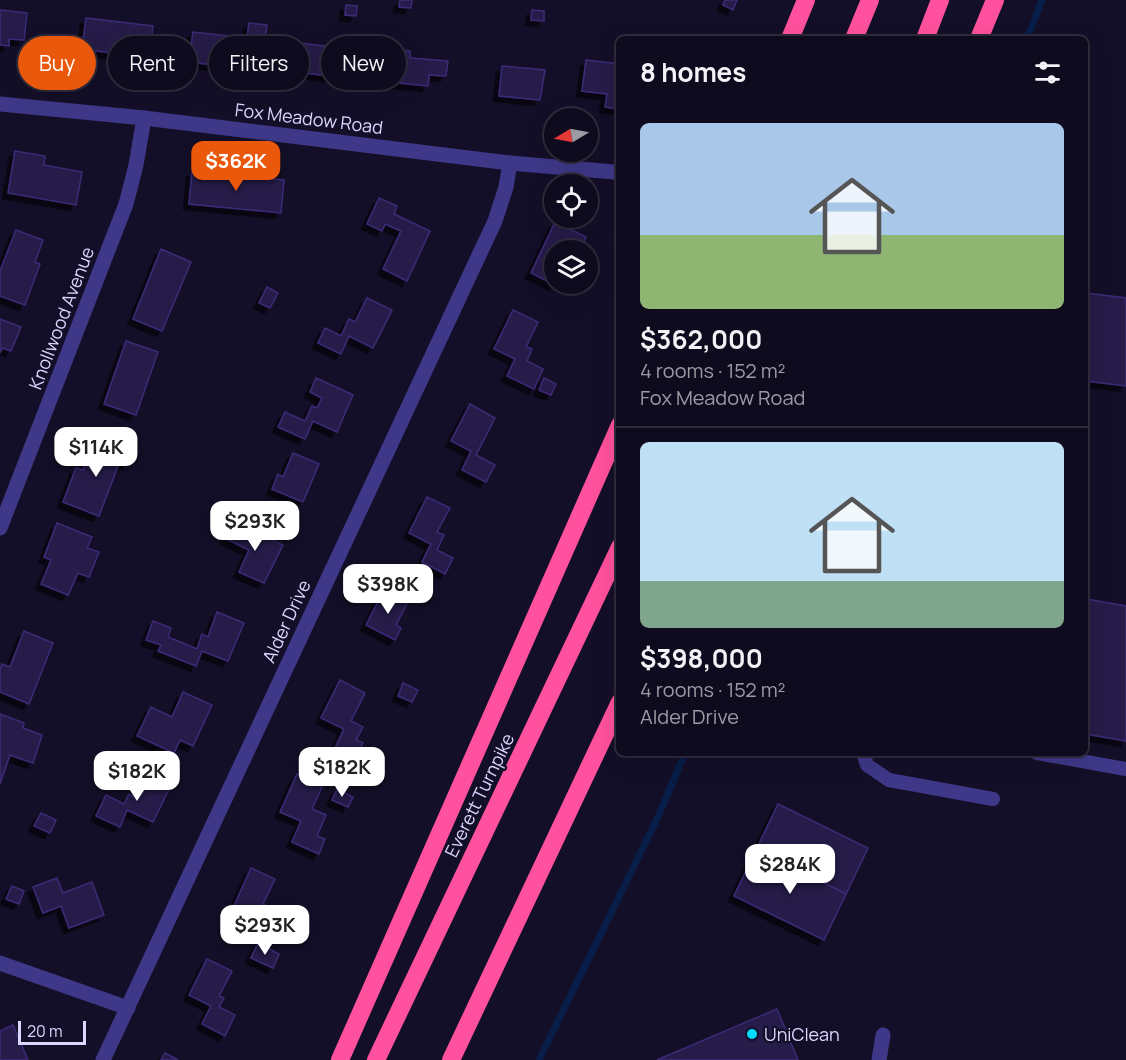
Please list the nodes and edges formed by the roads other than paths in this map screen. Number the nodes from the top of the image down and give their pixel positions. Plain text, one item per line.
1 (805, 0) edge
2 (870, 0) edge
3 (940, 0) edge
4 (995, 0) edge
5 (792, 36) edge
6 (855, 36) edge
7 (926, 36) edge
8 (980, 36) edge
9 (0, 104) edge
10 (144, 118) junction
11 (510, 163) junction
12 (614, 172) dead end
13 (616, 434) edge
14 (0, 528) edge
15 (616, 555) edge
16 (616, 710) edge
17 (864, 756) edge
18 (1054, 756) edge
19 (1126, 769) edge
20 (993, 799) dead end
21 (0, 963) edge
22 (128, 1008) junction
23 (883, 1035) dead end
24 (103, 1060) edge
25 (340, 1060) edge
26 (376, 1060) edge
27 (451, 1060) edge
28 (879, 1060) edge

1 - 5 highway
2 - 6 highway
3 - 7 highway
4 - 8 highway
9 - 10 street, Fox Meadow Road
10 - 11 street, Fox Meadow Road
10 - 14 street, Knollwood Avenue
11 - 12 street, Fox Meadow Road
11 - 22 street, Alder Drive
13 - 25 highway
15 - 26 highway, Everett Turnpike
16 - 27 highway
17 - 20 lane
18 - 19 lane
21 - 22 street
22 - 24 street, Alder Drive
23 - 28 street

